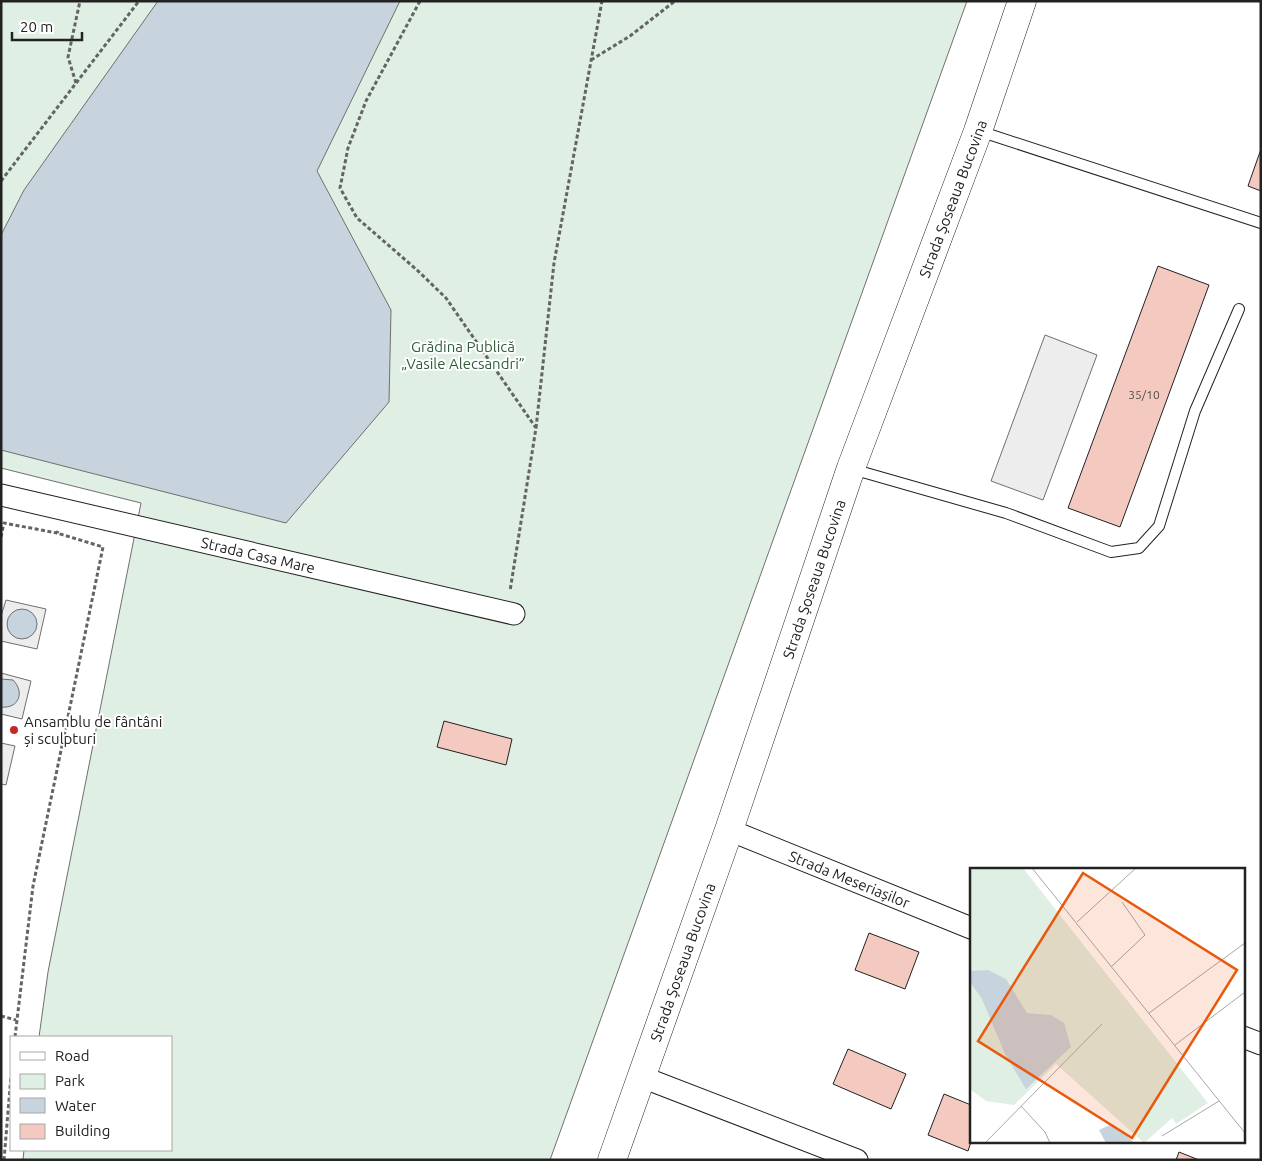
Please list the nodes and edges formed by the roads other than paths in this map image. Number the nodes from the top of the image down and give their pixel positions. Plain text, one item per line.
1 (1022, 1) edge
2 (978, 131) junction
3 (1261, 223) edge
4 (1239, 309) dead end
5 (851, 468) junction
6 (1, 494) edge
7 (510, 613) road end
8 (729, 830) junction
9 (970, 928) edge
10 (1244, 1037) edge
11 (1261, 1044) edge
12 (642, 1077) junction
13 (612, 1160) edge
14 (857, 1160) edge

1 - 2 main road, Strada Șoseaua Bucovina
2 - 3 lane
2 - 5 main road, Strada Șoseaua Bucovina
4 - 5 lane
5 - 8 main road, Strada Șoseaua Bucovina
6 - 7 street, Strada Casa Mare
8 - 9 street, Strada Meseriașilor
8 - 12 main road, Strada Șoseaua Bucovina
10 - 11 street
12 - 13 main road, Strada Șoseaua Bucovina
12 - 14 street

